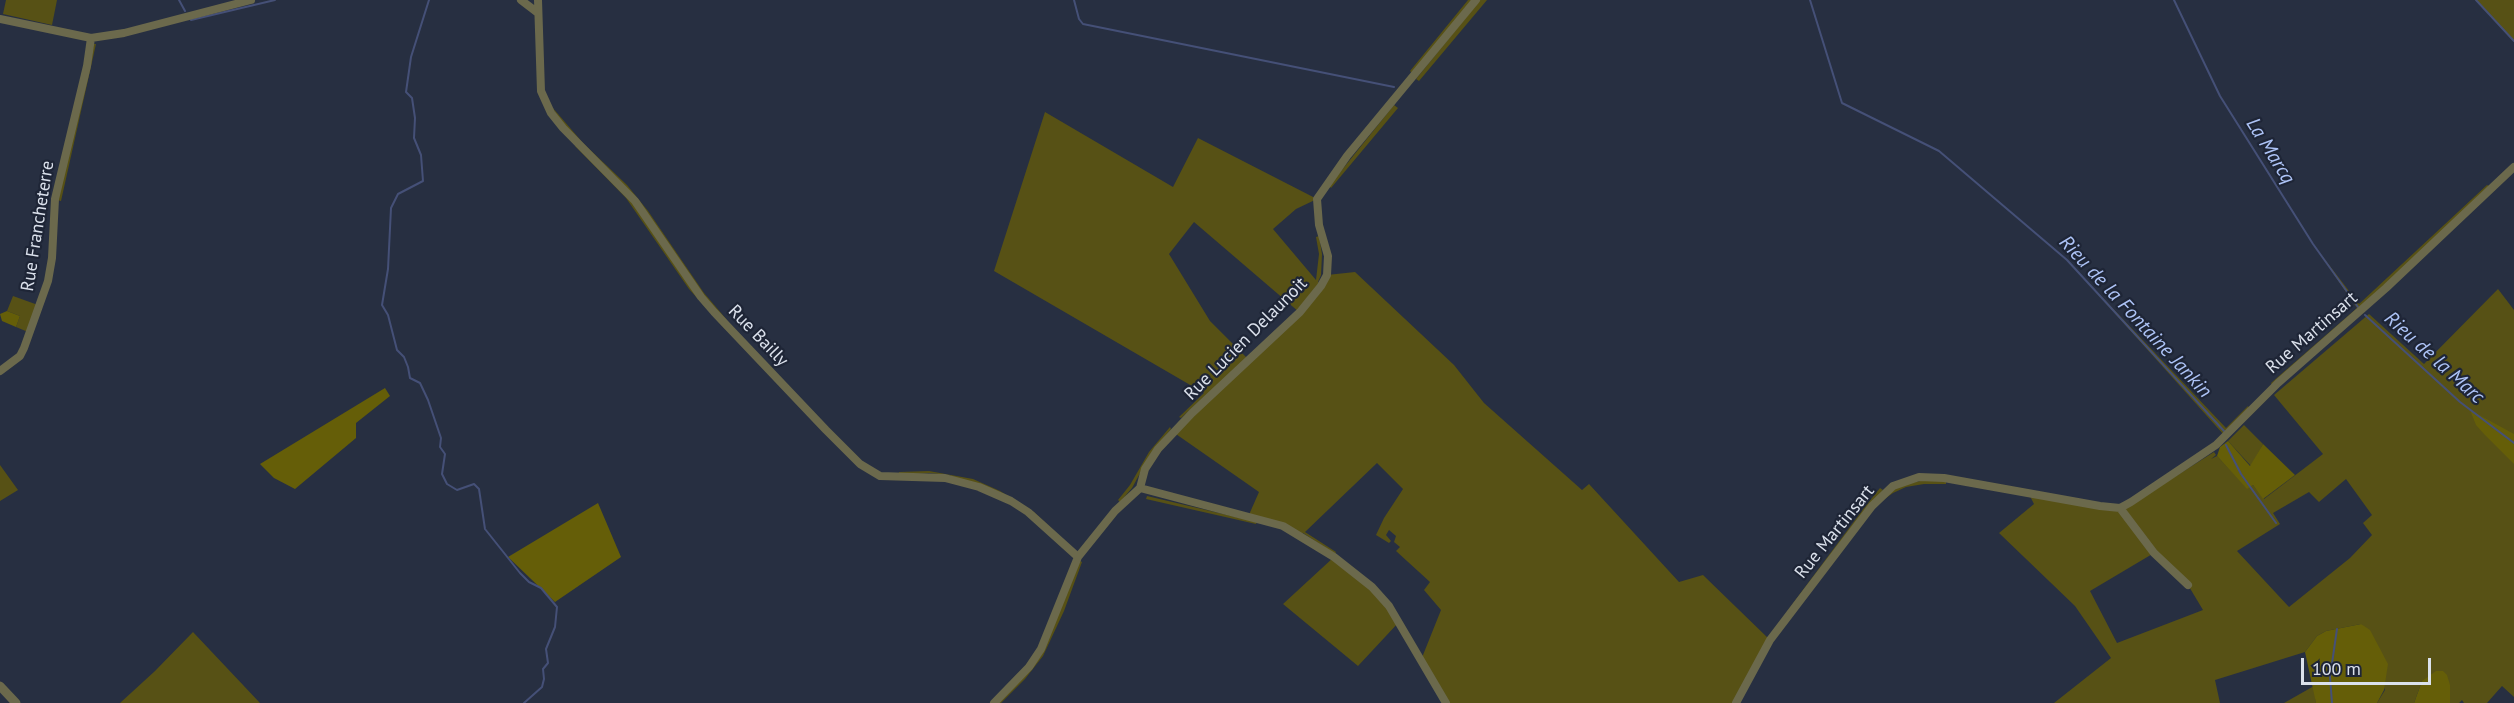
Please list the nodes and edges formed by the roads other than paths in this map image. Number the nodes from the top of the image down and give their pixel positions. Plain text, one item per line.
1 (251, 0) edge
2 (521, 0) edge
3 (538, 0) edge
4 (1476, 0) edge
5 (538, 13) junction
6 (0, 19) edge
7 (91, 38) junction
8 (2514, 167) edge
9 (0, 371) edge
10 (1140, 488) junction
11 (2120, 508) junction
12 (1078, 557) junction
13 (2188, 585) dead end
14 (0, 686) edge
15 (16, 703) edge
16 (994, 703) edge
17 (1446, 703) edge
18 (1736, 703) edge

1 - 7 street
2 - 5 street
3 - 5 street, Rue Bailly
4 - 10 street, Rue Lucien Delaunoit
5 - 12 street, Rue Bailly
6 - 7 street
7 - 9 street, Rue Francheterre
8 - 11 street, Rue Martinsart
10 - 12 street
10 - 17 street
11 - 13 street
11 - 18 street, Rue Martinsart
12 - 16 street
14 - 15 street

